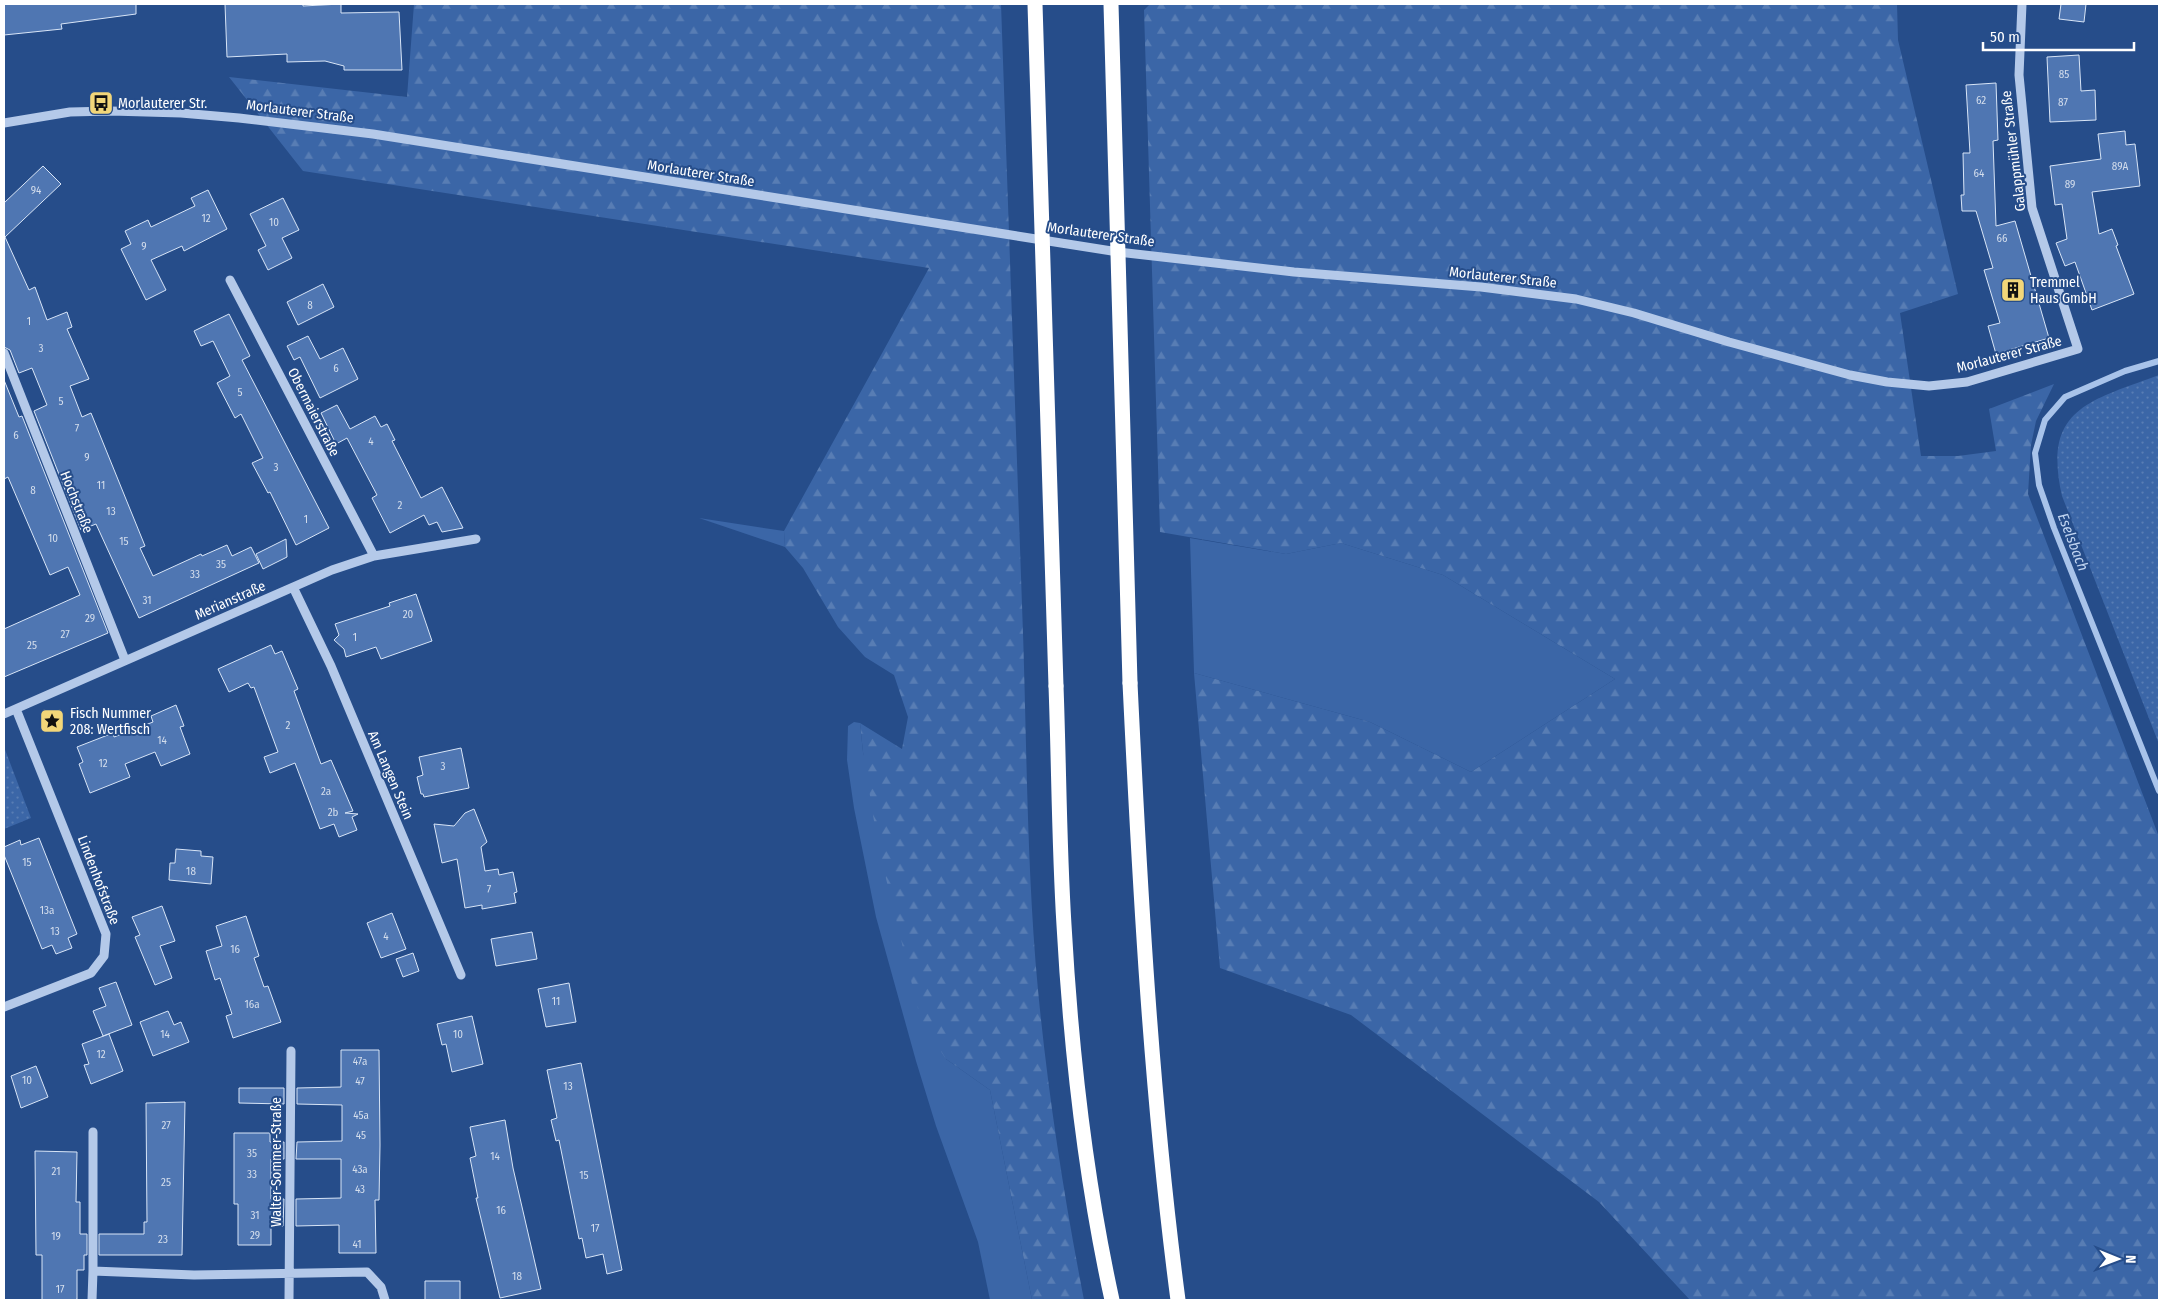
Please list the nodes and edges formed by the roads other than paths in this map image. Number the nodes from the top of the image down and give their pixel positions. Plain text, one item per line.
1 (1035, 4) edge
2 (1111, 4) edge
3 (2022, 4) edge
4 (4, 123) edge
5 (230, 280) dead end
6 (2078, 349) joint
7 (4, 353) edge
8 (476, 539) dead end
9 (374, 556) junction
10 (293, 587) junction
11 (125, 660) junction
12 (16, 709) junction
13 (4, 714) edge
14 (460, 975) dead end
15 (4, 1007) edge
16 (291, 1051) dead end
17 (94, 1132) dead end
18 (93, 1271) junction
19 (289, 1272) junction
20 (92, 1300) edge
21 (289, 1300) edge
22 (385, 1300) edge
23 (1112, 1300) edge
24 (1178, 1300) edge

1 - 23 highway, bridge
2 - 24 highway, bridge
3 - 6 street, Galappmühler Straße
4 - 6 street, Morlauterer Straße
5 - 9 street, Obermaierstraße
7 - 11 street, Hochstraße
8 - 9 street, Merianstraße
9 - 10 street, Merianstraße
10 - 11 street, Merianstraße
10 - 14 street, Am Langen Stein
11 - 12 street, Merianstraße
12 - 13 street, Merianstraße
12 - 15 street, Lindenhofstraße
16 - 19 street, Walter-Sommer-Straße
17 - 18 street
18 - 19 street
18 - 20 street
19 - 21 street, Walter-Sommer-Straße
19 - 22 street

